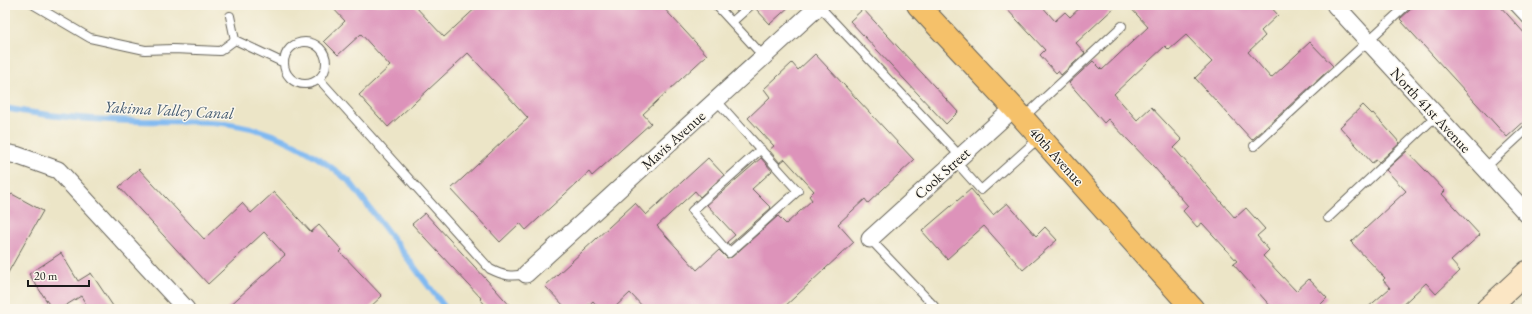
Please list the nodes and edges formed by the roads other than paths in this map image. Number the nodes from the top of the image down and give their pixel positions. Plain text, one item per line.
1 (34, 5) edge
2 (716, 5) edge
3 (751, 5) edge
4 (918, 5) edge
5 (1335, 5) edge
6 (1407, 5) edge
7 (1513, 5) edge
8 (820, 6) edge
9 (230, 16) dead end
10 (1527, 20) edge
11 (732, 22) junction
12 (1122, 26) dead end
13 (235, 40) junction
14 (1368, 41) junction
15 (764, 57) junction
16 (284, 63) junction
17 (319, 79) junction
18 (716, 100) junction
19 (1018, 113) junction
20 (1436, 116) junction
21 (1527, 129) edge
22 (1040, 137) junction
23 (1254, 146) dead end
24 (762, 149) junction
25 (5, 153) edge
26 (958, 158) junction
27 (1484, 168) junction
28 (1527, 214) edge
29 (1328, 218) dead end
30 (870, 239) joint
31 (1527, 272) edge
32 (526, 274) joint
33 (934, 306) dead end
34 (186, 309) edge
35 (1194, 309) edge
36 (1488, 309) edge

1 - 13 lane
2 - 11 lane
3 - 11 lane
4 - 19 main road, 40th Avenue
5 - 14 street, North 41st Avenue
6 - 14 lane
7 - 10 lane
8 - 15 street, Mavis Avenue
8 - 26 lane
9 - 13 lane
11 - 15 lane
12 - 19 lane
13 - 16 lane
14 - 20 street, North 41st Avenue
14 - 23 lane
15 - 18 street, Mavis Avenue
16 - 17 lane
16 - 17 lane
17 - 32 lane
18 - 24 lane
18 - 32 street, Mavis Avenue
19 - 22 main road, 40th Avenue
19 - 26 street, Cook Street
20 - 27 street, North 41st Avenue
20 - 29 lane
21 - 27 lane
22 - 26 lane
22 - 35 main road, 40th Avenue
24 - 24 lane
25 - 34 street
26 - 30 street, Cook Street
27 - 28 street, North 41st Avenue
30 - 33 lane
31 - 36 street

